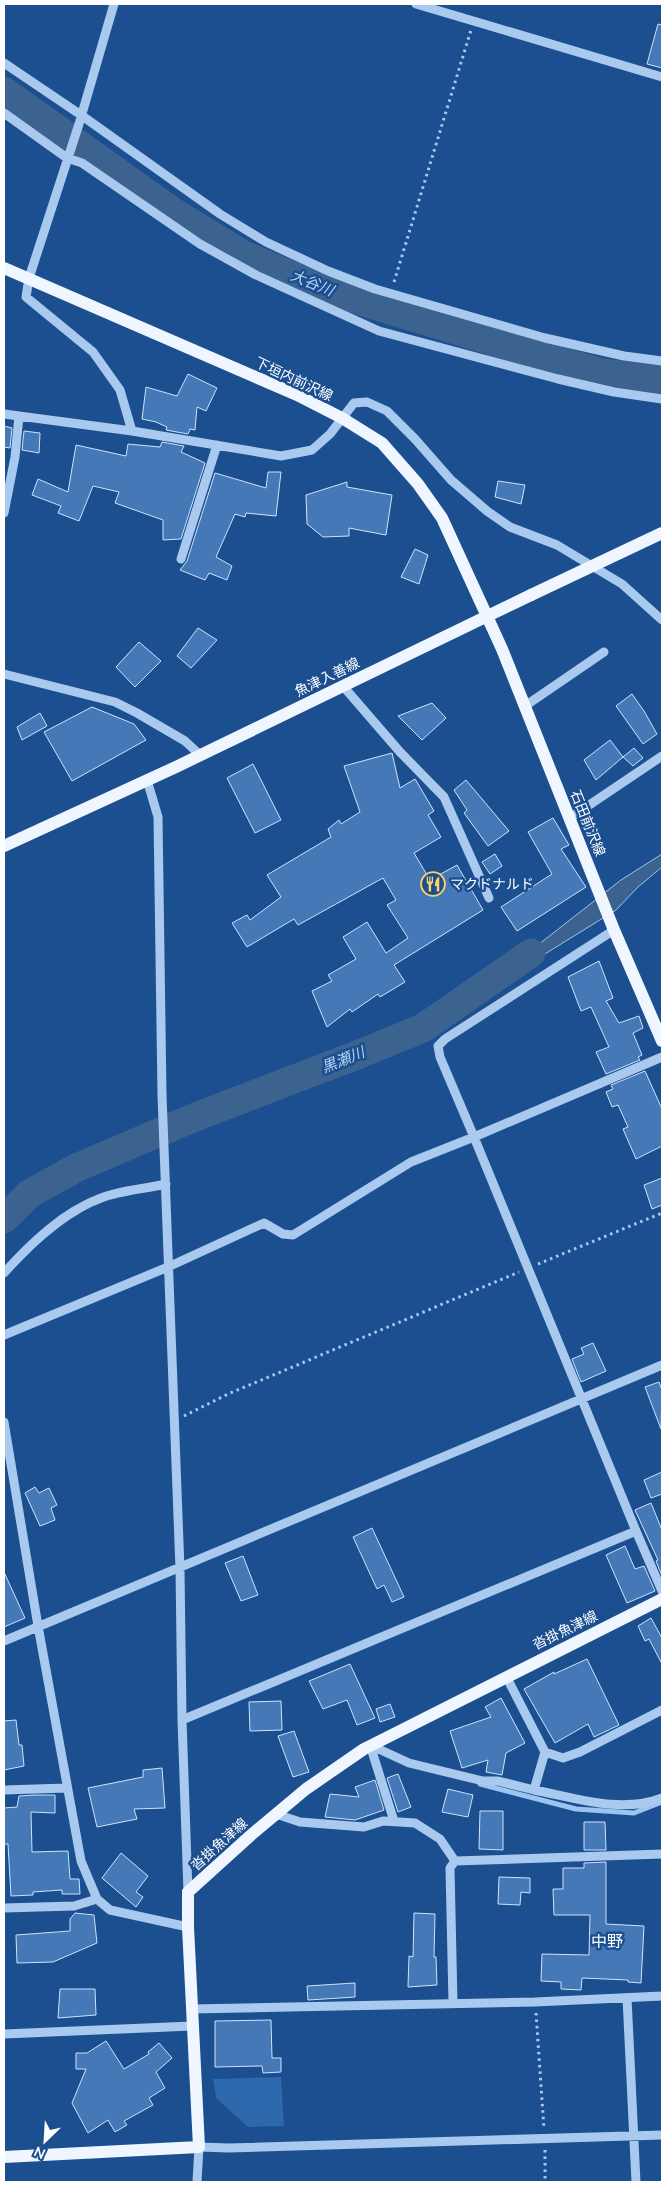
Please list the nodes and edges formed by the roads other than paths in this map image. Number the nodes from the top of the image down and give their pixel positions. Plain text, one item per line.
1 (114, 4) edge
2 (416, 4) edge
3 (4, 63) edge
4 (662, 77) edge
5 (4, 113) edge
6 (80, 119) junction
7 (67, 158) junction
8 (4, 268) edge
9 (29, 278) junction
10 (662, 361) edge
11 (662, 399) edge
12 (4, 414) edge
13 (19, 416) junction
14 (342, 418) junction
15 (132, 431) junction
16 (217, 445) junction
17 (4, 513) edge
18 (662, 533) edge
19 (181, 559) dead end
20 (487, 615) junction
21 (662, 620) edge
22 (604, 652) dead end
23 (4, 674) edge
24 (344, 686) junction
25 (525, 706) junction
26 (200, 755) junction
27 (662, 756) edge
28 (147, 780) junction
29 (570, 818) junction
30 (4, 846) edge
31 (489, 898) dead end
32 (614, 930) junction
33 (662, 1041) edge
34 (662, 1058) edge
35 (474, 1137) junction
36 (166, 1184) junction
37 (168, 1267) junction
38 (4, 1274) edge
39 (4, 1335) edge
40 (662, 1366) edge
41 (581, 1399) junction
42 (4, 1422) edge
43 (636, 1531) junction
44 (180, 1569) junction
45 (662, 1591) edge
46 (662, 1600) edge
47 (38, 1626) junction
48 (4, 1641) edge
49 (506, 1676) junction
50 (662, 1710) edge
51 (182, 1720) junction
52 (370, 1745) junction
53 (545, 1752) junction
54 (67, 1788) junction
55 (4, 1790) edge
56 (534, 1790) junction
57 (662, 1798) edge
58 (276, 1814) junction
59 (394, 1821) junction
60 (662, 1854) edge
61 (455, 1861) junction
62 (188, 1892) junction
63 (97, 1899) junction
64 (4, 1908) edge
65 (188, 1926) junction
66 (662, 1996) edge
67 (627, 1998) junction
68 (453, 2003) junction
69 (192, 2009) junction
70 (192, 2026) junction
71 (4, 2034) edge
72 (662, 2135) edge
73 (634, 2136) junction
74 (199, 2147) junction
75 (4, 2157) edge
76 (197, 2182) edge
77 (636, 2182) edge

1 - 6 street
2 - 4 street
3 - 6 street
5 - 7 street
6 - 7 street
6 - 10 street
7 - 9 street
7 - 11 street
8 - 9 main road, 下垣内前沢線
9 - 14 main road, 下垣内前沢線
9 - 15 street
12 - 13 street
13 - 15 street
13 - 17 street
14 - 16 street
14 - 20 main road, 下垣内前沢線
14 - 21 street
15 - 16 street
16 - 19 street
18 - 20 main road, 魚津入善線, bridge
20 - 24 main road, 魚津入善線
20 - 25 main road, 石田前沢線
22 - 25 street
23 - 26 street
24 - 26 main road, 魚津入善線
24 - 31 street
25 - 29 main road, 石田前沢線
26 - 28 main road, 魚津入善線
27 - 29 street
28 - 30 main road, 魚津入善線
28 - 36 street
29 - 32 main road, 石田前沢線
32 - 33 main road, 石田前沢線
32 - 35 street
34 - 35 street
35 - 37 street
35 - 41 street
36 - 37 street
36 - 38 street
37 - 39 street
37 - 44 street
40 - 41 street
41 - 43 street
41 - 44 street
42 - 47 street
43 - 45 street
43 - 51 street
44 - 47 street
44 - 51 street
46 - 49 main road, 沓掛魚津線
47 - 48 street
47 - 54 street
49 - 52 main road, 沓掛魚津線
49 - 53 street
50 - 53 street
51 - 62 street
52 - 56 street
52 - 58 main road, 沓掛魚津線
52 - 59 street
53 - 56 street
54 - 55 street
54 - 63 street
56 - 57 street
58 - 59 street
58 - 62 main road, 沓掛魚津線
59 - 61 street
60 - 61 street
61 - 68 street
62 - 65 main road
63 - 64 street
63 - 65 street
65 - 69 main road
66 - 67 street
67 - 68 street
67 - 73 street
68 - 69 street
69 - 70 main road
70 - 71 street
70 - 74 main road
72 - 73 street
73 - 74 street
73 - 77 street
74 - 75 main road
74 - 76 street

